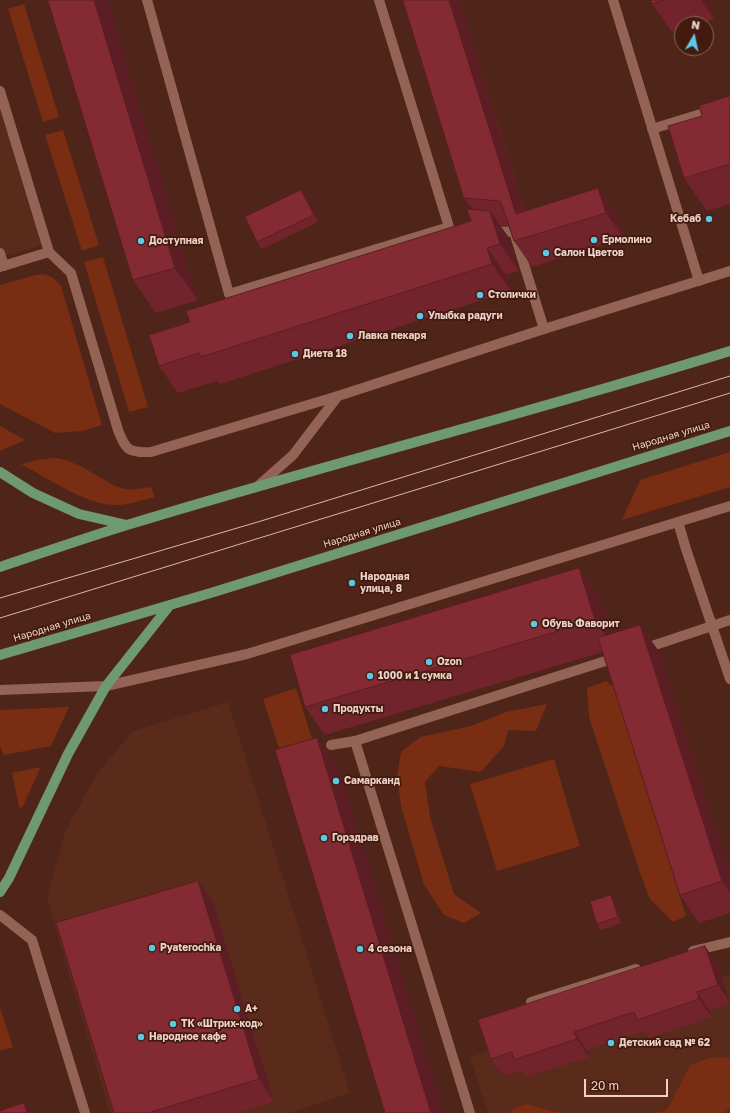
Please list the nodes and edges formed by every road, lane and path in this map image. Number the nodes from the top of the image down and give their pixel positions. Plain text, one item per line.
1 (147, 0) edge
2 (379, 0) edge
3 (613, 0) edge
4 (0, 91) edge
5 (730, 105) edge
6 (2, 106) edge
7 (652, 129) junction
8 (485, 230) edge
9 (49, 252) junction
10 (0, 253) edge
11 (2, 266) edge
12 (730, 271) edge
13 (699, 281) junction
14 (544, 329) junction
15 (730, 351) edge
16 (338, 396) junction
17 (730, 431) edge
18 (0, 472) edge
19 (258, 486) junction
20 (730, 506) edge
21 (678, 522) junction
22 (127, 525) junction
23 (0, 567) edge
24 (170, 604) junction
25 (730, 620) edge
26 (711, 626) junction
27 (0, 656) edge
28 (730, 680) edge
29 (106, 686) junction
30 (0, 690) edge
31 (355, 741) junction
32 (331, 745) dead end
33 (0, 892) edge
34 (0, 915) edge
35 (730, 942) edge
36 (680, 954) edge
37 (643, 966) edge
38 (530, 1002) edge
39 (85, 1113) edge
40 (470, 1113) edge

1 - 2 street
3 - 7 street
4 - 6 street
5 - 7 street
6 - 9 street
7 - 13 street
8 - 14 street
9 - 11 street
9 - 16 street
10 - 11 street
12 - 13 street
13 - 14 street
14 - 16 street
15 - 19 main road
16 - 19 street
17 - 24 main road, Народная улица
18 - 22 main road
19 - 22 main road
20 - 21 street
21 - 26 street
21 - 29 street
22 - 23 main road
24 - 27 main road, Народная улица
24 - 29 main road
25 - 26 street
26 - 28 street
26 - 31 street
29 - 30 street
29 - 33 main road
31 - 32 street
31 - 40 street
34 - 39 street
35 - 36 street
37 - 38 street

